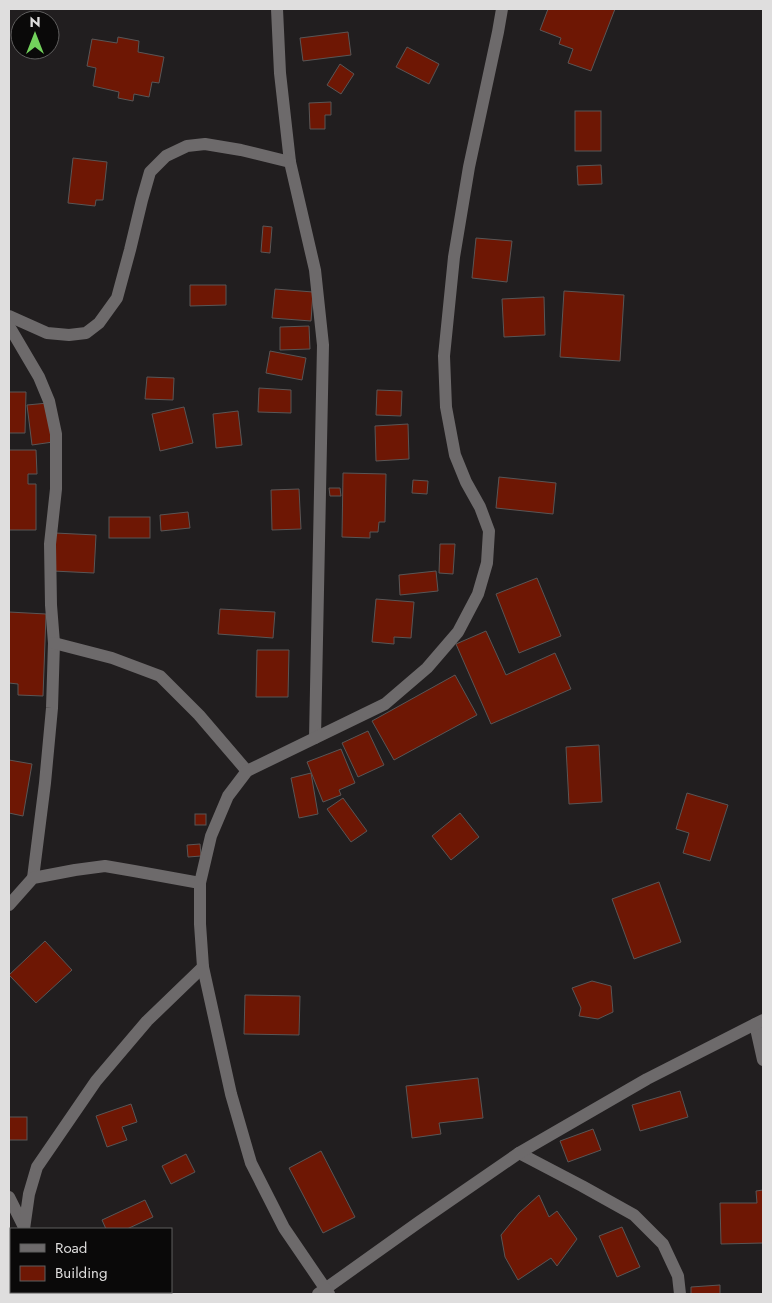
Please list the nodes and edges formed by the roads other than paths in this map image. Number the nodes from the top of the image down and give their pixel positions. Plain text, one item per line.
1 (277, 9) edge
2 (502, 9) edge
3 (290, 162) junction
4 (9, 316) edge
5 (9, 326) edge
6 (54, 643) junction
7 (315, 738) junction
8 (247, 771) junction
9 (33, 878) junction
10 (200, 883) junction
11 (9, 905) edge
12 (203, 967) junction
13 (759, 1022) edge
14 (763, 1060) edge
15 (519, 1153) junction
16 (9, 1197) edge
17 (19, 1224) edge
18 (324, 1292) edge
19 (680, 1294) edge

1 - 3 street
2 - 7 street
3 - 4 street
3 - 7 street
5 - 6 street
6 - 8 street
6 - 9 street
7 - 8 street
8 - 10 street
9 - 10 street
9 - 11 street
10 - 12 street
12 - 17 street
12 - 18 street
13 - 14 street
13 - 15 street
15 - 18 street
15 - 19 street
16 - 17 street

